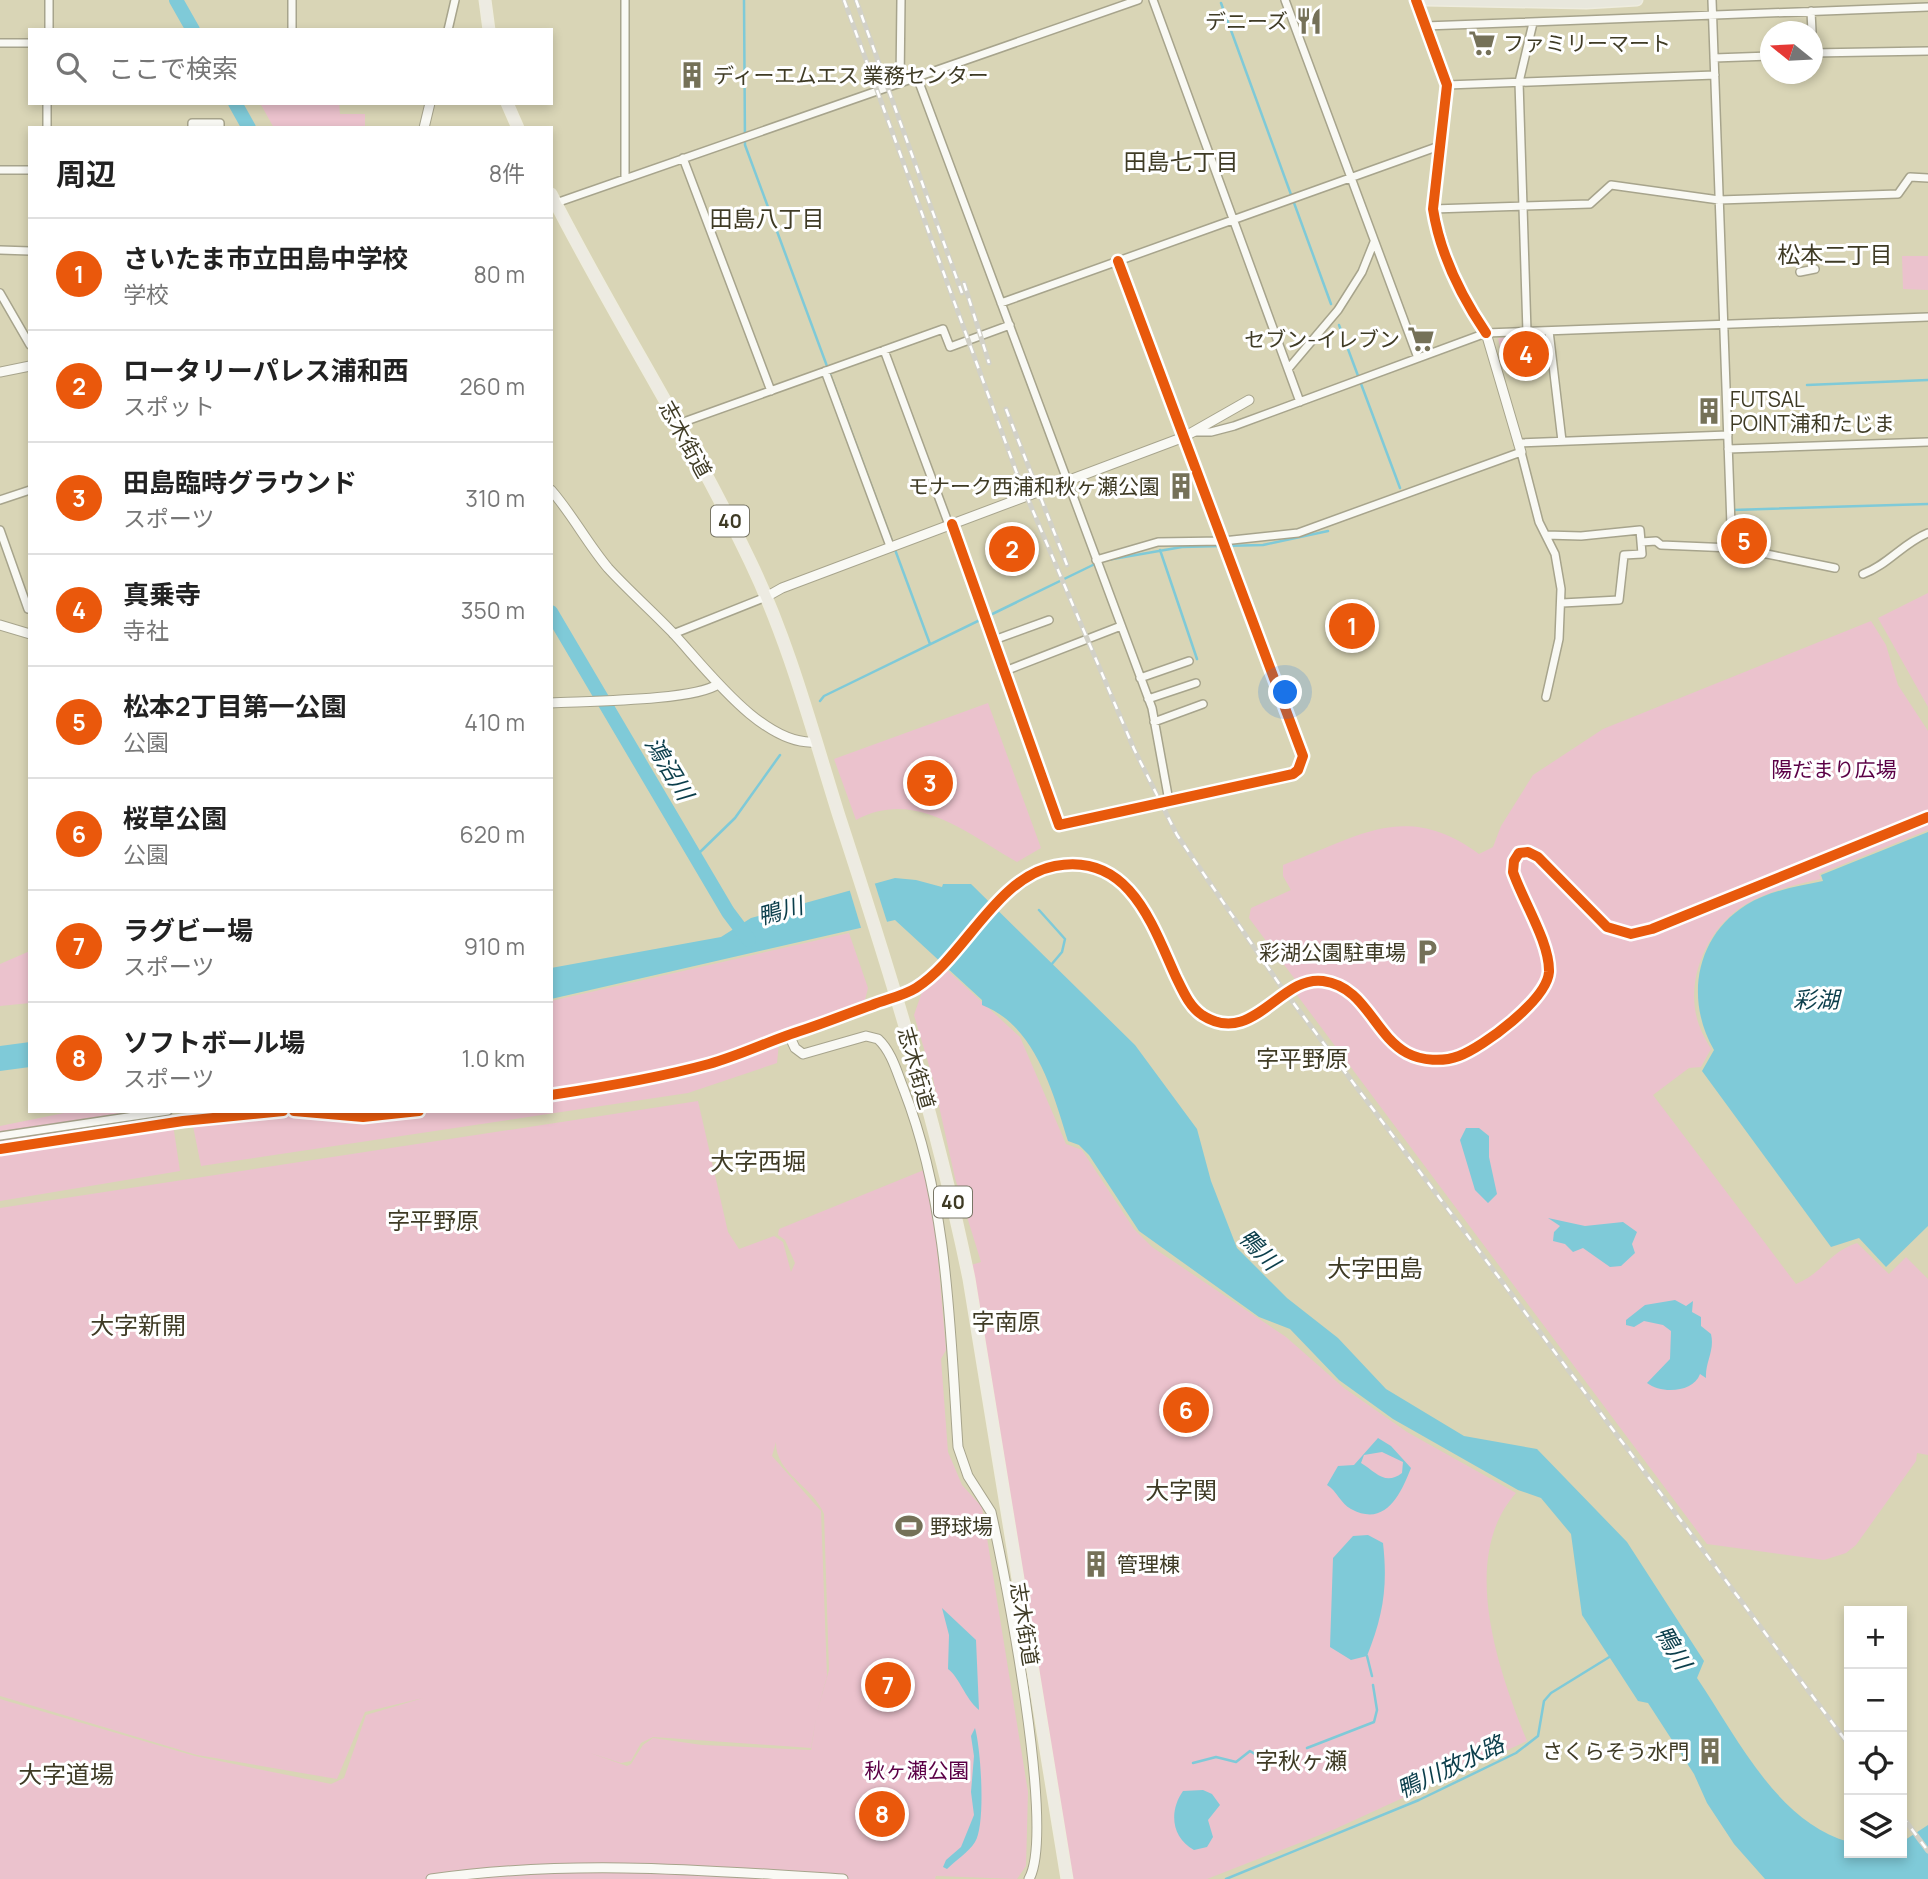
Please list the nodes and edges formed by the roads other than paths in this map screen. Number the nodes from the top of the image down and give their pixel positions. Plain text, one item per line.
1 (49, 0) edge
2 (292, 0) edge
3 (455, 0) edge
4 (485, 0) edge
5 (625, 0) edge
6 (901, 0) edge
7 (1138, 0) edge
8 (1153, 0) edge
9 (1285, 0) edge
10 (1416, 0) edge
11 (1426, 0) edge
12 (1636, 0) edge
13 (1712, 0) edge
14 (1928, 7) edge
15 (1811, 11) junction
16 (1713, 14) junction
17 (1811, 21) edge
18 (1533, 23) junction
19 (1425, 26) junction
20 (48, 28) edge
21 (292, 28) edge
22 (448, 28) edge
23 (489, 28) edge
24 (0, 43) edge
25 (28, 43) edge
26 (1928, 51) edge
27 (1823, 54) edge
28 (1760, 56) edge
29 (1714, 58) junction
30 (1715, 75) junction
31 (917, 77) junction
32 (1519, 82) junction
33 (900, 83) junction
34 (1447, 85) junction
35 (47, 105) edge
36 (430, 105) edge
37 (509, 105) edge
38 (47, 126) edge
39 (192, 126) edge
40 (220, 126) edge
41 (424, 126) edge
42 (517, 126) edge
43 (1442, 145) junction
44 (683, 158) junction
45 (0, 170) edge
46 (28, 170) edge
47 (625, 178) junction
48 (1351, 178) junction
49 (1928, 178) edge
50 (553, 200) edge
51 (1719, 200) junction
52 (1523, 206) junction
53 (1433, 209) junction
54 (1233, 220) junction
55 (1374, 242) junction
56 (0, 250) edge
57 (28, 251) edge
58 (1118, 261) junction
59 (1815, 269) dead end
60 (1800, 272) dead end
61 (0, 293) edge
62 (1001, 303) junction
63 (1928, 317) edge
64 (1724, 324) junction
65 (1010, 325) junction
66 (1549, 331) junction
67 (1527, 332) junction
68 (1486, 333) junction
69 (28, 342) edge
70 (884, 350) junction
71 (1418, 358) junction
72 (28, 366) edge
73 (1287, 369) junction
74 (828, 370) junction
75 (0, 372) edge
76 (771, 391) junction
77 (1249, 400) dead end
78 (1300, 402) junction
79 (678, 424) junction
80 (1194, 432) junction
81 (1728, 435) junction
82 (1184, 437) junction
83 (1562, 441) junction
84 (1928, 442) edge
85 (1519, 447) junction
86 (1728, 449) junction
87 (1068, 482) junction
88 (28, 491) edge
89 (553, 493) edge
90 (0, 500) edge
91 (951, 525) junction
92 (0, 530) edge
93 (1928, 533) edge
94 (1546, 535) junction
95 (1223, 541) junction
96 (1641, 542) junction
97 (893, 545) junction
98 (1731, 548) junction
99 (1096, 560) junction
100 (1835, 568) dead end
101 (1863, 574) dead end
102 (766, 597) junction
103 (1562, 603) junction
104 (27, 610) dead end
105 (1049, 620) dead end
106 (0, 625) edge
107 (1121, 626) junction
108 (28, 633) edge
109 (673, 634) junction
110 (994, 640) junction
111 (1189, 661) dead end
112 (1005, 671) junction
113 (1140, 678) junction
114 (1196, 683) dead end
115 (718, 684) junction
116 (1546, 697) dead end
117 (1148, 699) junction
118 (553, 703) edge
119 (1203, 704) dead end
120 (1154, 722) junction
121 (816, 742) junction
122 (1169, 801) junction
123 (896, 996) junction
124 (789, 1035) junction
125 (553, 1095) edge
126 (155, 1113) edge
127 (314, 1113) edge
128 (397, 1113) edge
129 (0, 1136) edge
130 (431, 1879) edge
131 (843, 1879) edge
132 (1029, 1879) edge
133 (1067, 1879) edge

1 - 20 street
2 - 21 street
3 - 22 street
4 - 23 main road
5 - 47 street
6 - 33 street
7 - 31 street
8 - 54 street
9 - 48 street
10 - 19 street
11 - 12 highway
13 - 16 street
14 - 15 street
15 - 16 street
15 - 17 street
16 - 18 street
16 - 29 street
18 - 19 street
18 - 32 street
19 - 34 street
24 - 25 street
26 - 27 street
28 - 29 street
29 - 30 street
30 - 32 street
30 - 51 street
31 - 33 street
31 - 62 street
32 - 34 street
32 - 52 street
33 - 44 street
34 - 43 street
35 - 38 street
36 - 41 street
37 - 42 main road
39 - 40 street
43 - 48 street
43 - 53 street
44 - 47 street
44 - 76 street
45 - 46 street
47 - 50 street
48 - 54 street
48 - 55 street
49 - 51 street
50 - 79 main road, 志木街道 / 40
51 - 52 street
51 - 64 street
52 - 53 street
52 - 67 street
53 - 68 street
54 - 58 street
54 - 73 street
55 - 71 street
55 - 73 street
56 - 57 street
58 - 62 street
58 - 82 street
59 - 60 street
61 - 69 street
62 - 65 street
63 - 64 street
64 - 66 street
64 - 81 street
65 - 70 street
65 - 87 street
66 - 67 street
66 - 83 street
67 - 68 street
68 - 71 street
68 - 85 street
70 - 74 street
70 - 91 street
71 - 78 street
72 - 75 street
73 - 78 street
74 - 76 street
74 - 97 street
76 - 79 street
77 - 80 street
78 - 80 street
79 - 102 main road, 志木街道 / 40
80 - 82 street
81 - 83 street
81 - 86 street
82 - 87 street
82 - 95 street
83 - 85 street
84 - 86 street
85 - 94 street
85 - 95 street
86 - 98 street
87 - 91 street
87 - 99 street
88 - 90 street
89 - 109 street
91 - 97 street
91 - 110 street
92 - 104 street
93 - 101 street
94 - 96 street
94 - 103 street
95 - 99 street
95 - 122 street
96 - 98 street
96 - 103 street
97 - 102 street
98 - 100 street
99 - 107 street
102 - 109 street
102 - 121 main road, 志木街道 / 40
103 - 116 street
105 - 110 street
106 - 108 street
107 - 112 street
107 - 113 street
109 - 115 street
110 - 112 street
111 - 113 street
112 - 122 street
113 - 117 street
114 - 117 street
115 - 118 street
115 - 121 street
117 - 120 street
119 - 120 street
120 - 122 street
121 - 123 main road, 志木街道 / 40
123 - 124 street
123 - 133 main road, 志木街道 / 40
124 - 125 street
124 - 132 street
126 - 129 street
127 - 128 street
130 - 131 street

